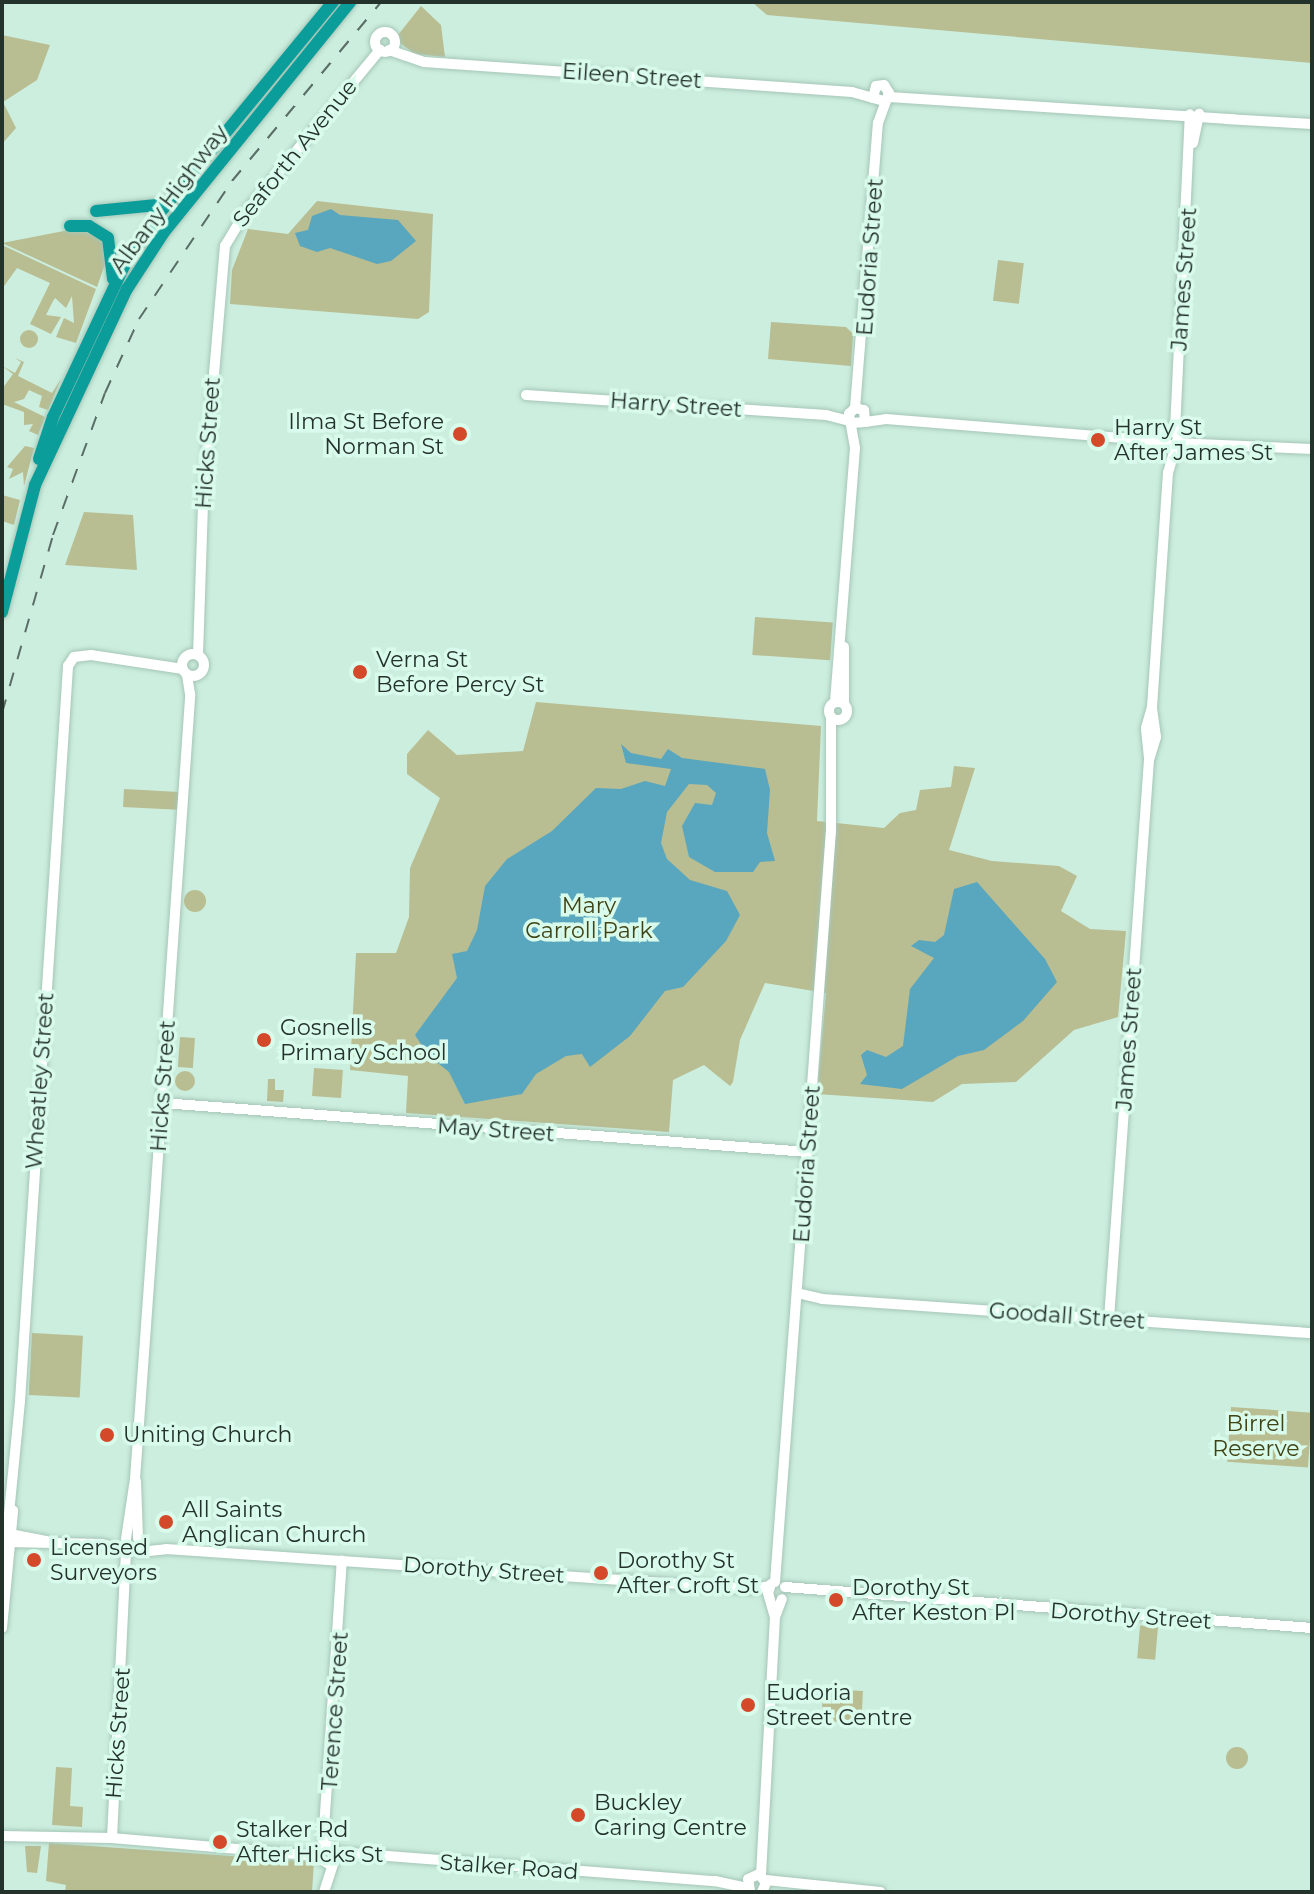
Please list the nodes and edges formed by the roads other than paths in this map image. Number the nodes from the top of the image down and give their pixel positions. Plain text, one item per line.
1 (333, 2) edge
2 (350, 2) edge
3 (384, 47) joint
4 (880, 96) junction
5 (1194, 116) junction
6 (1312, 124) edge
7 (167, 204) junction
8 (96, 211) dead end
9 (70, 226) dead end
10 (225, 246) joint
11 (110, 290) junction
12 (526, 395) dead end
13 (858, 416) junction
14 (1169, 437) junction
15 (1312, 449) edge
16 (35, 485) junction
17 (2, 612) edge
18 (97, 658) junction
19 (188, 662) junction
20 (199, 675) junction
21 (69, 683) junction
22 (190, 694) junction
23 (839, 703) junction
24 (831, 717) junction
25 (844, 718) junction
26 (834, 767) junction
27 (161, 1107) junction
28 (808, 1152) junction
29 (797, 1298) junction
30 (1109, 1319) junction
31 (1312, 1333) edge
32 (7, 1538) edge
33 (132, 1546) junction
34 (345, 1561) junction
35 (3, 1589) edge
36 (777, 1591) junction
37 (2, 1628) edge
38 (1312, 1628) edge
39 (2, 1829) edge
40 (19, 1834) junction
41 (2, 1836) edge
42 (112, 1838) junction
43 (326, 1854) junction
44 (757, 1884) edge
45 (324, 1888) edge
46 (880, 1892) edge

1 - 7 highway, Albany Highway
2 - 16 highway, Albany Highway
3 - 4 street, Eileen Street
3 - 10 street, Seaforth Avenue
4 - 5 street, Eileen Street
4 - 13 street, Eudoria Street
5 - 6 street, Eileen Street
5 - 14 street, James Street
7 - 8 highway
7 - 11 highway, Albany Highway
9 - 11 highway
10 - 19 street, Hicks Street
11 - 16 highway, Albany Highway
12 - 13 street, Harry Street
13 - 14 street, Harry Street
13 - 23 street, Eudoria Street
14 - 15 street, Harry Street
14 - 30 street, James Street
16 - 17 highway, Albany Highway
18 - 19 street
18 - 21 street
18 - 21 street, Wheatley Street
19 - 20 street
19 - 20 street
19 - 22 street, Hicks Street
20 - 22 street, Hicks Street
21 - 32 street, Wheatley Street
22 - 27 street, Hicks Street
23 - 24 street, Eudoria Street
23 - 25 street, Eudoria Street
24 - 25 street
24 - 26 street, Eudoria Street
25 - 26 street, Eudoria Street
26 - 28 street, Eudoria Street
27 - 28 street, May Street
27 - 33 street, Hicks Street
28 - 29 street, Eudoria Street
29 - 30 street, Goodall Street
29 - 36 street, Eudoria Street
30 - 31 street, Goodall Street
32 - 33 street, Dorothy Street
32 - 35 street, Wheatley Street
33 - 34 street, Dorothy Street
33 - 42 street, Hicks Street
34 - 36 street, Dorothy Street
34 - 43 street, Terence Street
35 - 37 street, Wheatley Street
36 - 38 street, Dorothy Street
36 - 44 street, Eudoria Street
39 - 40 street, Stalker Road
40 - 41 street, Stalker Road
40 - 42 street, Stalker Road
42 - 43 street, Stalker Road
43 - 44 street, Stalker Road
43 - 45 street, Terence Street
44 - 46 street, Stalker Road

